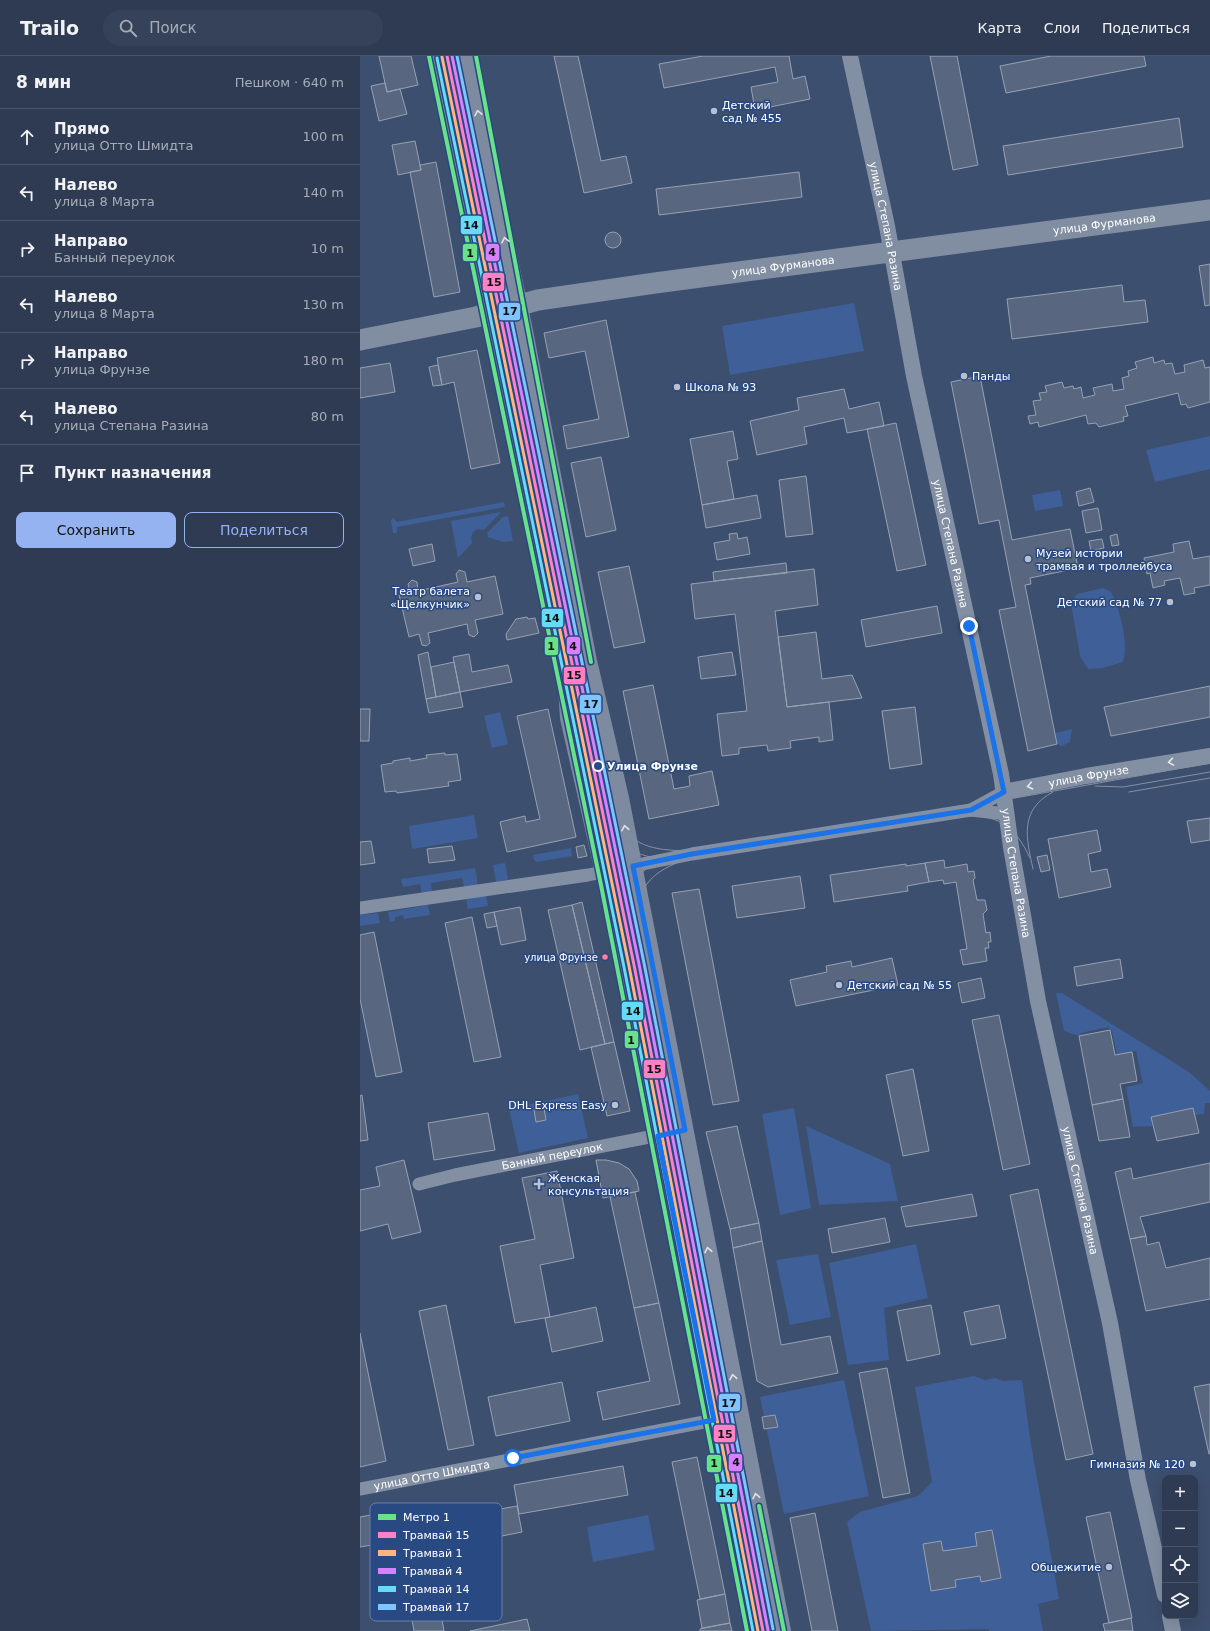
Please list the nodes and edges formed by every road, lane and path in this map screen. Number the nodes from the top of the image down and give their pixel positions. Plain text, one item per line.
1 (437, 56) edge
2 (466, 56) edge
3 (850, 56) edge
4 (1210, 210) edge
5 (892, 252) junction
6 (518, 306) junction
7 (491, 313) junction
8 (360, 340) edge
9 (1210, 756) edge
10 (1004, 792) junction
11 (971, 810) junction
12 (1006, 814) junction
13 (633, 866) junction
14 (604, 872) junction
15 (360, 908) edge
16 (685, 1130) junction
17 (658, 1136) junction
18 (419, 1184) dead end
19 (740, 1415) junction
20 (714, 1420) junction
21 (360, 1489) edge
22 (1162, 1583) edge
23 (1171, 1619) edge
24 (754, 1631) edge
25 (782, 1631) edge
26 (1173, 1631) edge

1 - 7 main road
6 -> 2 main road
3 - 5 street, улица Степана Разина
4 - 5 main road, улица Фурманова
5 - 6 main road, улица Фурманова
5 - 10 street, улица Степана Разина
6 - 7 main road, улица Фурманова
13 -> 6 main road
7 - 8 main road, улица Фурманова
7 - 14 main road
9 -> 10 street, улица Фрунзе
10 - 11 street, улица Фрунзе
10 - 12 street, улица Степана Разина
11 - 12 street, улица Фрунзе
11 - 13 street, улица Фрунзе
12 - 22 street, улица Степана Разина
13 - 14 street, улица Фрунзе
13 - 16 main road
14 - 15 street, улица Фрунзе
14 - 17 main road
16 - 17 street, Банный переулок
19 -> 16 main road
17 - 18 street, Банный переулок
17 - 20 main road
19 - 20 street, улица Отто Шмидта
25 -> 19 main road
20 - 21 street, улица Отто Шмидта
20 - 24 main road
23 - 26 street

